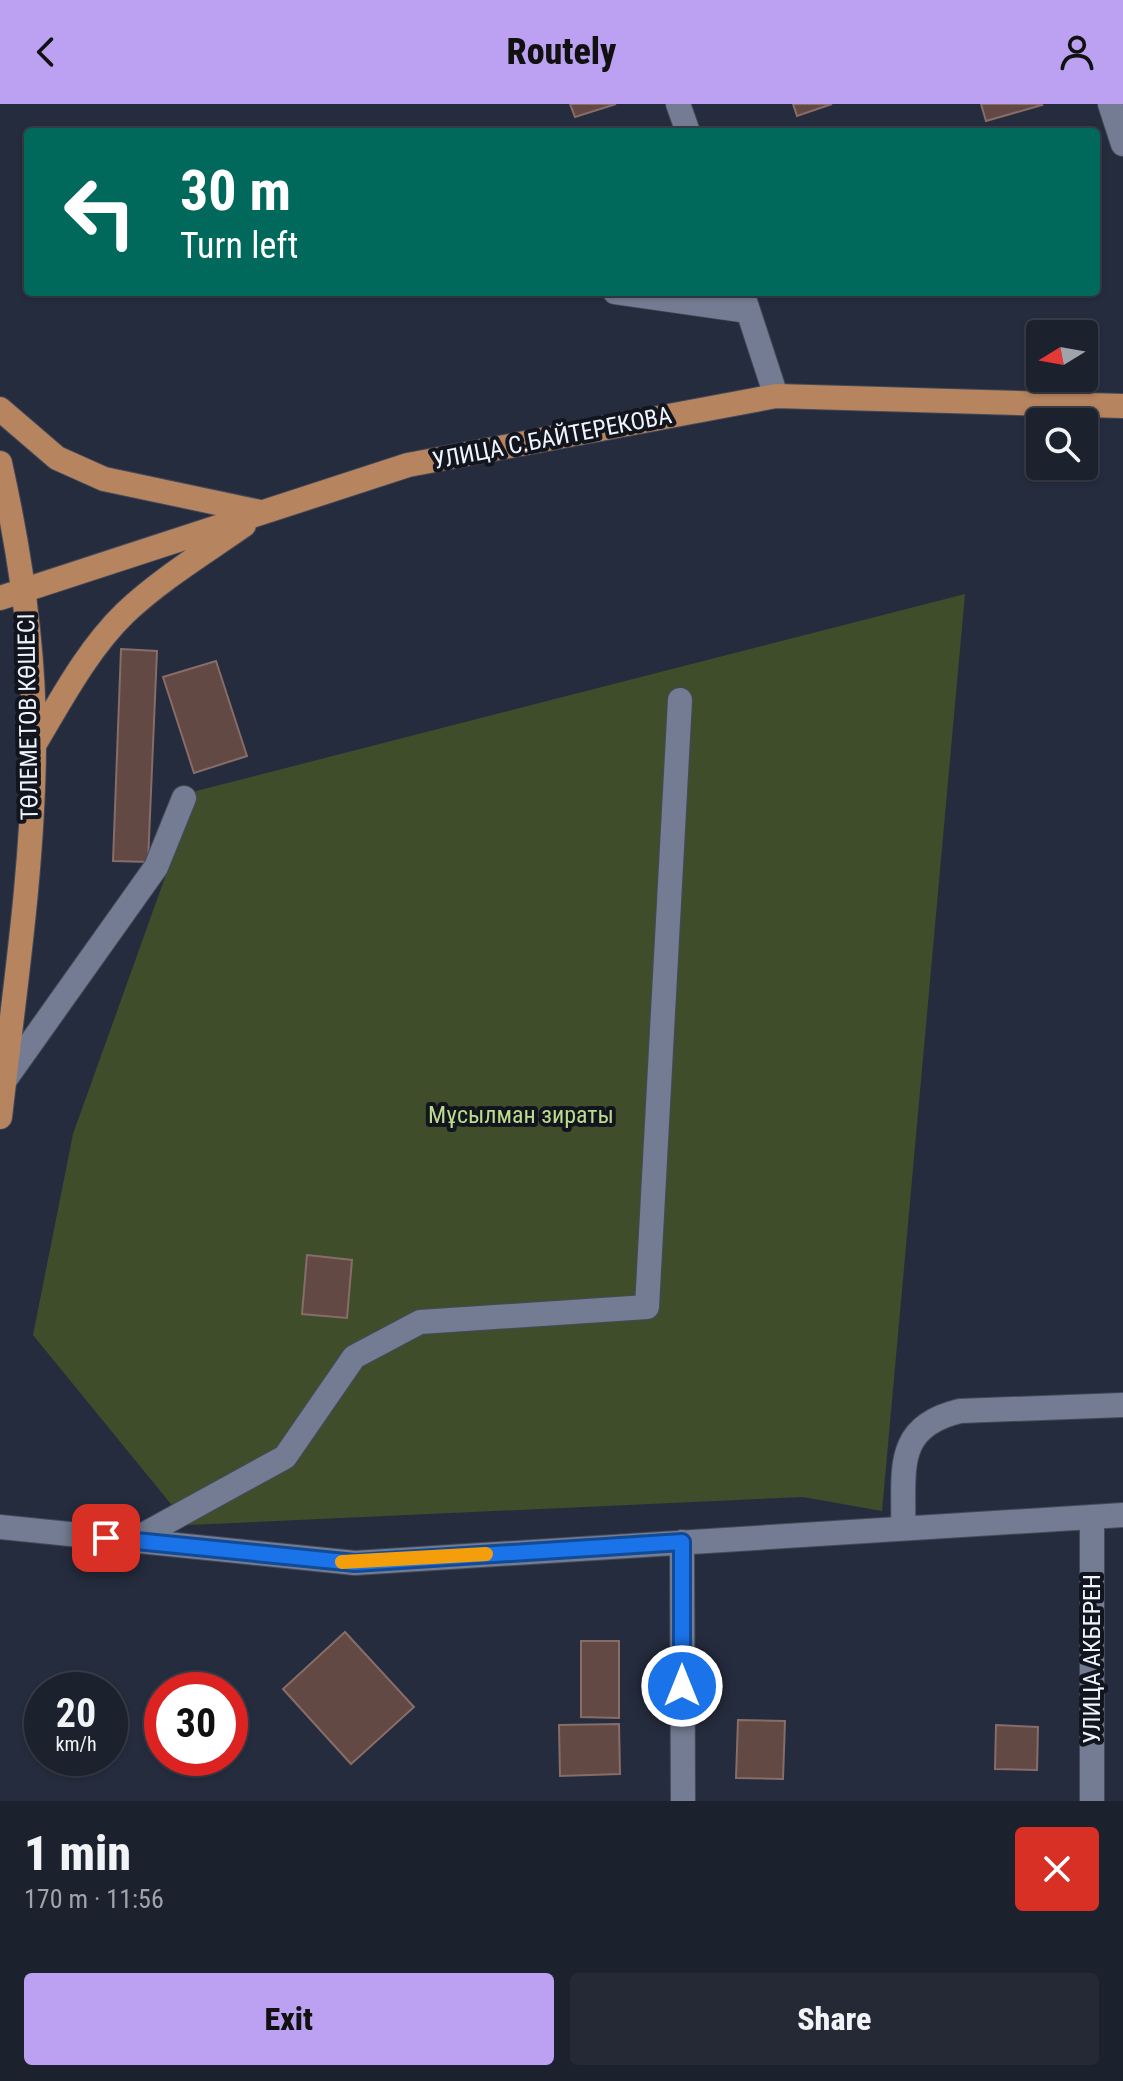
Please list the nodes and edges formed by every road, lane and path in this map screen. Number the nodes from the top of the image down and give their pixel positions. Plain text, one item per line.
1 (678, 104) edge
2 (1110, 104) edge
3 (687, 128) edge
4 (1123, 144) edge
5 (673, 296) edge
6 (745, 301) edge
7 (776, 396) junction
8 (1123, 406) edge
9 (0, 409) edge
10 (0, 463) edge
11 (263, 512) junction
12 (25, 591) junction
13 (0, 598) edge
14 (680, 700) dead end
15 (34, 745) junction
16 (184, 798) dead end
17 (4, 1081) junction
18 (0, 1117) edge
19 (1123, 1405) edge
20 (1123, 1515) edge
21 (1092, 1517) junction
22 (0, 1527) edge
23 (903, 1528) junction
24 (132, 1541) junction
25 (682, 1542) junction
26 (683, 1801) edge
27 (1092, 1801) edge

1 - 3 street
2 - 4 street
5 - 6 street
6 - 7 street
7 - 8 main road, УЛИЦА С.БАЙТЕРЕКОВА
7 - 11 main road, УЛИЦА С.БАЙТЕРЕКОВА
9 - 11 main road
10 - 12 main road, ТӨЛЕМЕТОВ КӨШЕСІ
11 - 12 main road, УЛИЦА С.БАЙТЕРЕКОВА
11 - 15 main road
12 - 13 main road, УЛИЦА С.БАЙТЕРЕКОВА
12 - 15 main road, ТӨЛЕМЕТОВ КӨШЕСІ
14 - 24 street
15 - 17 main road, ТӨЛЕМЕТОВ КӨШЕСІ
16 - 17 street
17 - 18 main road, ТӨЛЕМЕТОВ КӨШЕСІ
19 - 23 street
20 - 21 street
21 - 23 street
21 - 27 street, УЛИЦА АКБЕРЕН
22 - 24 street
23 - 25 street
24 - 25 street
25 - 26 street

